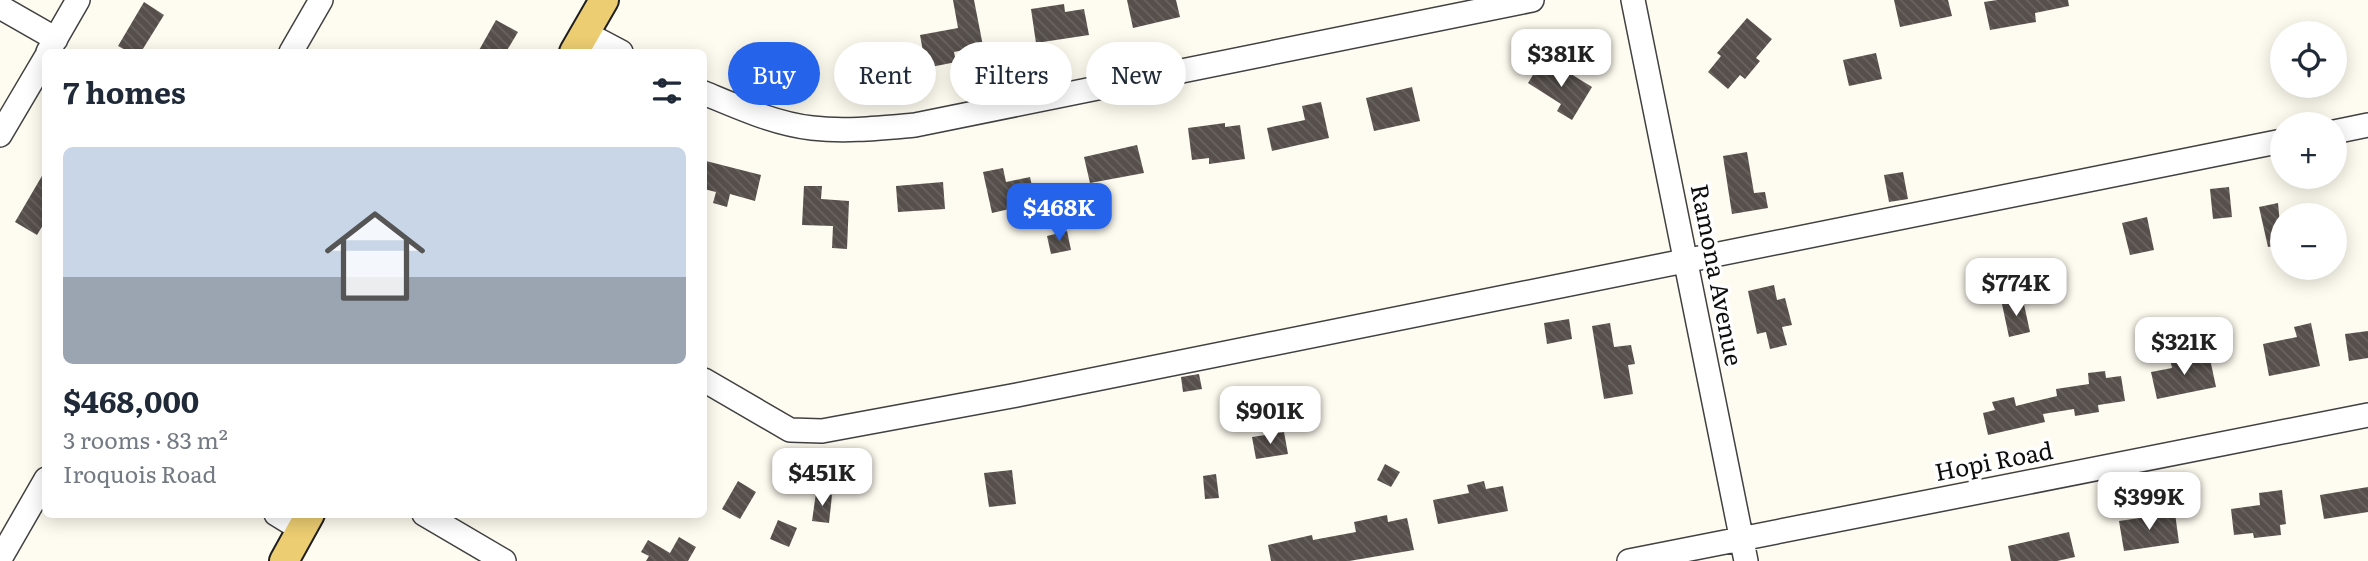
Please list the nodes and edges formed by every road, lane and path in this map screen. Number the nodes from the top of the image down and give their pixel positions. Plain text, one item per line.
1 (78, 0) edge
2 (321, 0) edge
3 (604, 0) edge
4 (1532, 0) edge
5 (1633, 0) edge
6 (0, 7) edge
7 (579, 43) edge
8 (49, 49) edge
9 (51, 49) edge
10 (293, 49) edge
11 (607, 49) edge
12 (42, 64) edge
13 (707, 94) edge
14 (2368, 125) edge
15 (2347, 129) edge
16 (0, 135) edge
17 (2270, 143) edge
18 (1686, 260) junction
19 (707, 382) edge
20 (2368, 415) edge
21 (42, 486) edge
22 (431, 518) edge
23 (306, 522) edge
24 (1744, 550) edge
25 (0, 559) edge
26 (284, 561) edge
27 (504, 561) edge
28 (1629, 561) edge

1 - 9 street
2 - 10 street
3 - 7 main road
4 - 13 street
5 - 18 street, Ramona Avenue
6 - 8 street
7 - 11 street
12 - 16 street
14 - 15 street
17 - 18 street
18 - 19 street
18 - 24 street, Ramona Avenue
20 - 24 street, Hopi Road
21 - 25 street
22 - 27 street
23 - 26 main road
24 - 28 street, Hopi Road

